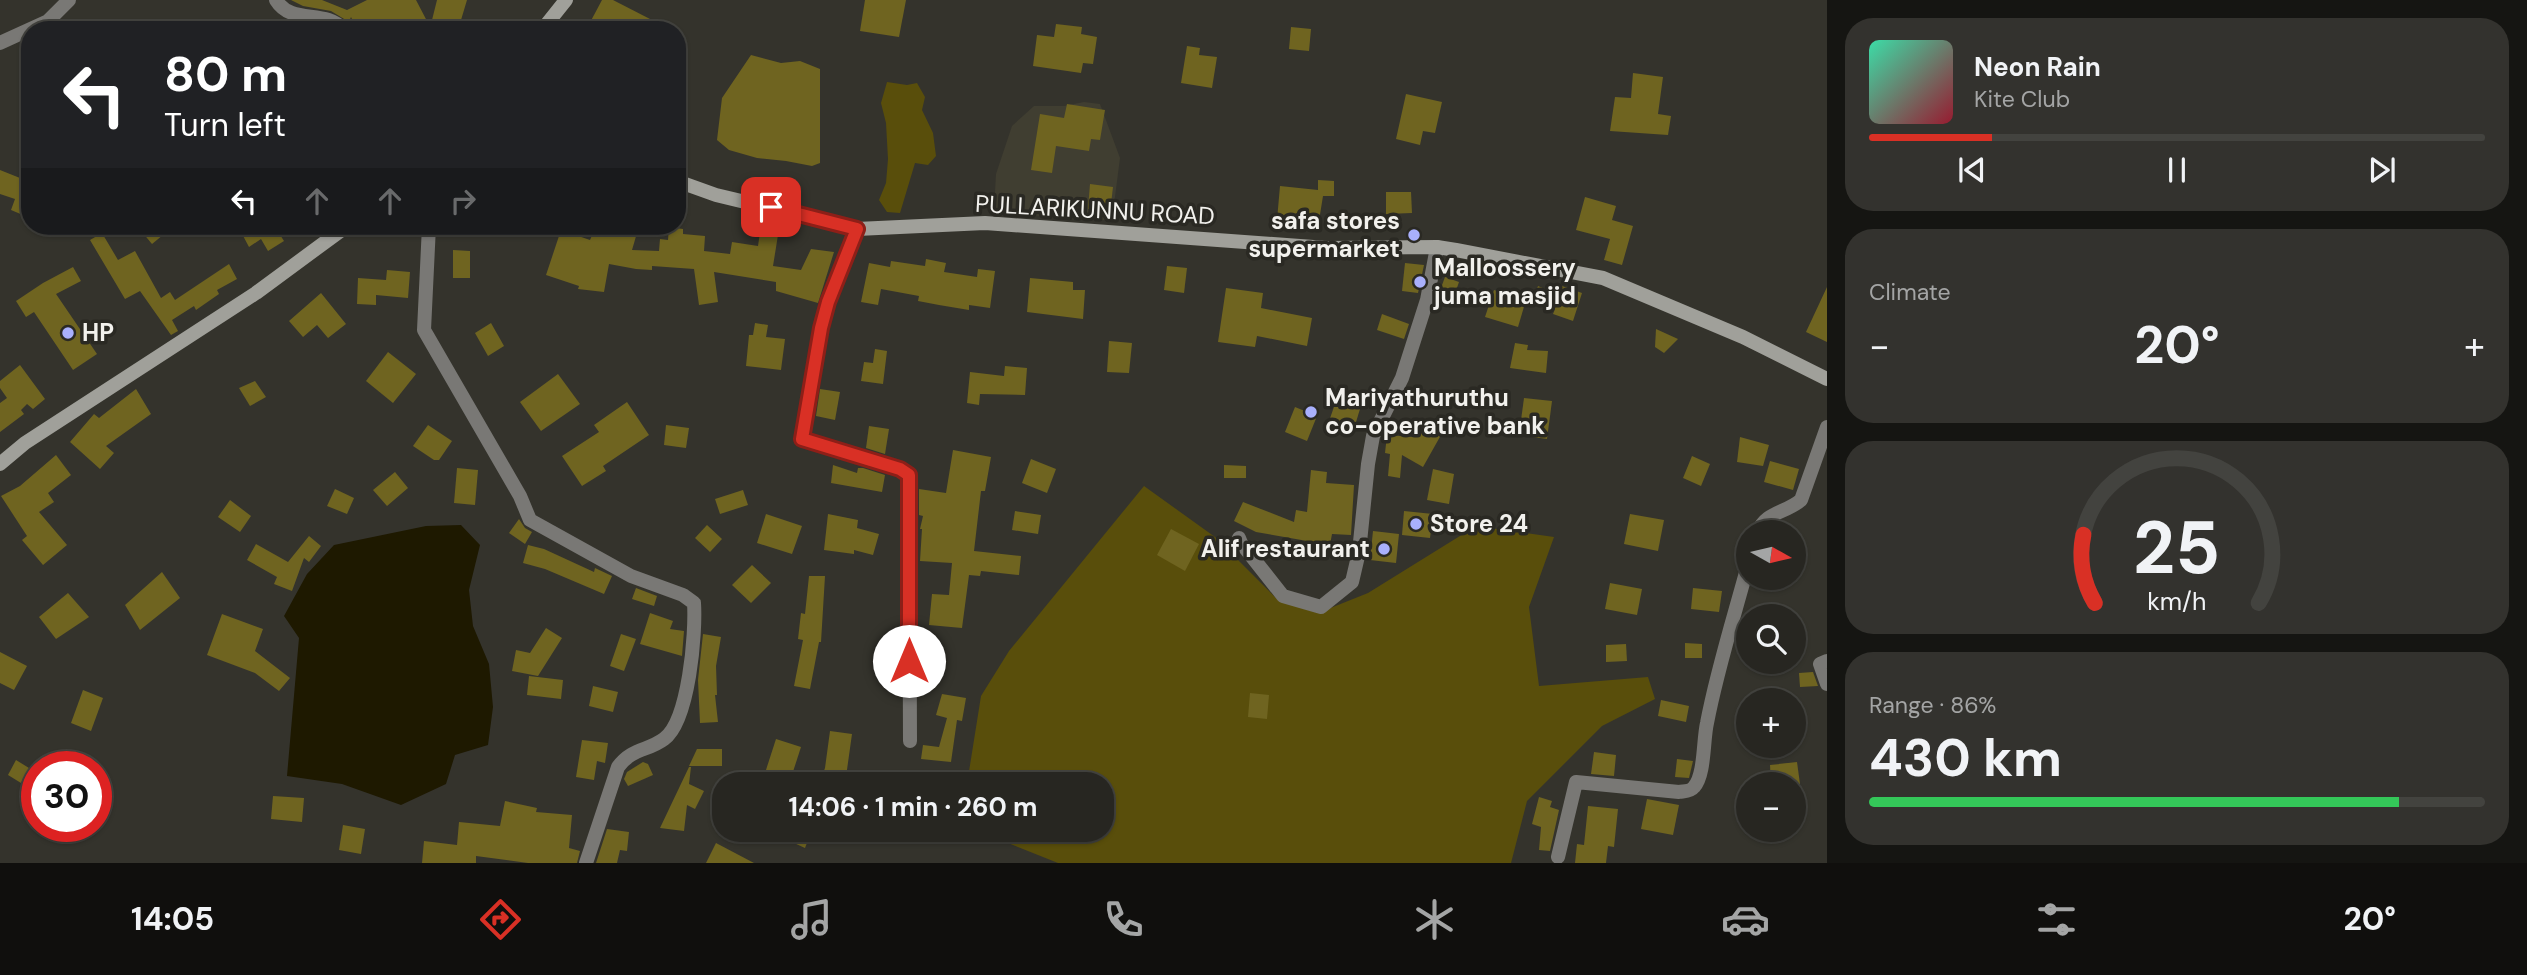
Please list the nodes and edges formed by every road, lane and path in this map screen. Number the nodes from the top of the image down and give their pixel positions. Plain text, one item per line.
1 (69, 0) edge
2 (276, 0) edge
3 (566, 0) edge
4 (48, 21) edge
5 (332, 21) edge
6 (549, 21) edge
7 (21, 33) edge
8 (0, 43) edge
9 (686, 184) edge
10 (857, 229) junction
11 (336, 235) edge
12 (429, 235) edge
13 (1437, 247) junction
14 (1827, 379) edge
15 (1827, 427) edge
16 (0, 464) edge
17 (1766, 520) edge
18 (1239, 538) dead end
19 (1741, 590) edge
20 (1827, 662) edge
21 (1827, 684) edge
22 (910, 741) dead end
23 (1558, 857) dead end
24 (586, 863) edge

1 - 4 street
2 - 5 street
3 - 6 main road
7 - 8 street
9 - 10 main road, PULLARIKUNNU ROAD
10 - 13 main road, PULLARIKUNNU ROAD
10 - 22 street
11 - 16 main road
12 - 24 street
13 - 14 main road, PULLARIKUNNU ROAD
13 - 18 street
15 - 17 street
19 - 23 street
20 - 21 street

